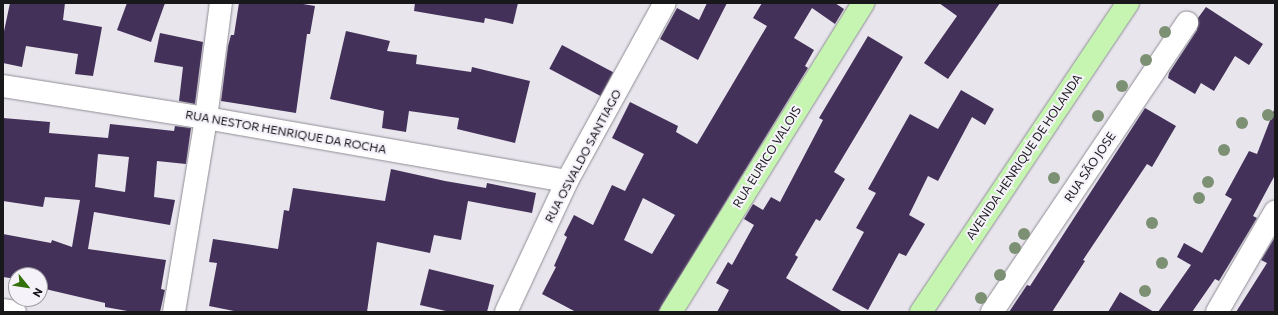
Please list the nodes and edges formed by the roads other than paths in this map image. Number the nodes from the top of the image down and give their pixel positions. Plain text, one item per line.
1 (222, 3) edge
2 (665, 3) edge
3 (863, 3) edge
4 (1128, 3) edge
5 (1187, 23) dead end
6 (3, 86) edge
7 (206, 118) junction
8 (568, 181) junction
9 (1275, 212) edge
10 (3, 310) edge
11 (15, 312) edge
12 (174, 312) edge
13 (506, 312) edge
14 (671, 312) edge
15 (920, 312) edge
16 (992, 312) edge
17 (1217, 312) edge

1 - 7 street
2 - 8 street, RUA OSVALDO SANTIAGO
3 - 14 main road, RUA EURICO VALOIS
4 - 15 main road, AVENIDA HENRIQUE DE HOLANDA
5 - 16 street, RUA SÃO JOSE
6 - 7 street, RUA NESTOR HENRIQUE DA ROCHA
7 - 8 street, RUA NESTOR HENRIQUE DA ROCHA
7 - 12 street
8 - 13 street, RUA OSVALDO SANTIAGO
9 - 17 street
10 - 11 street

